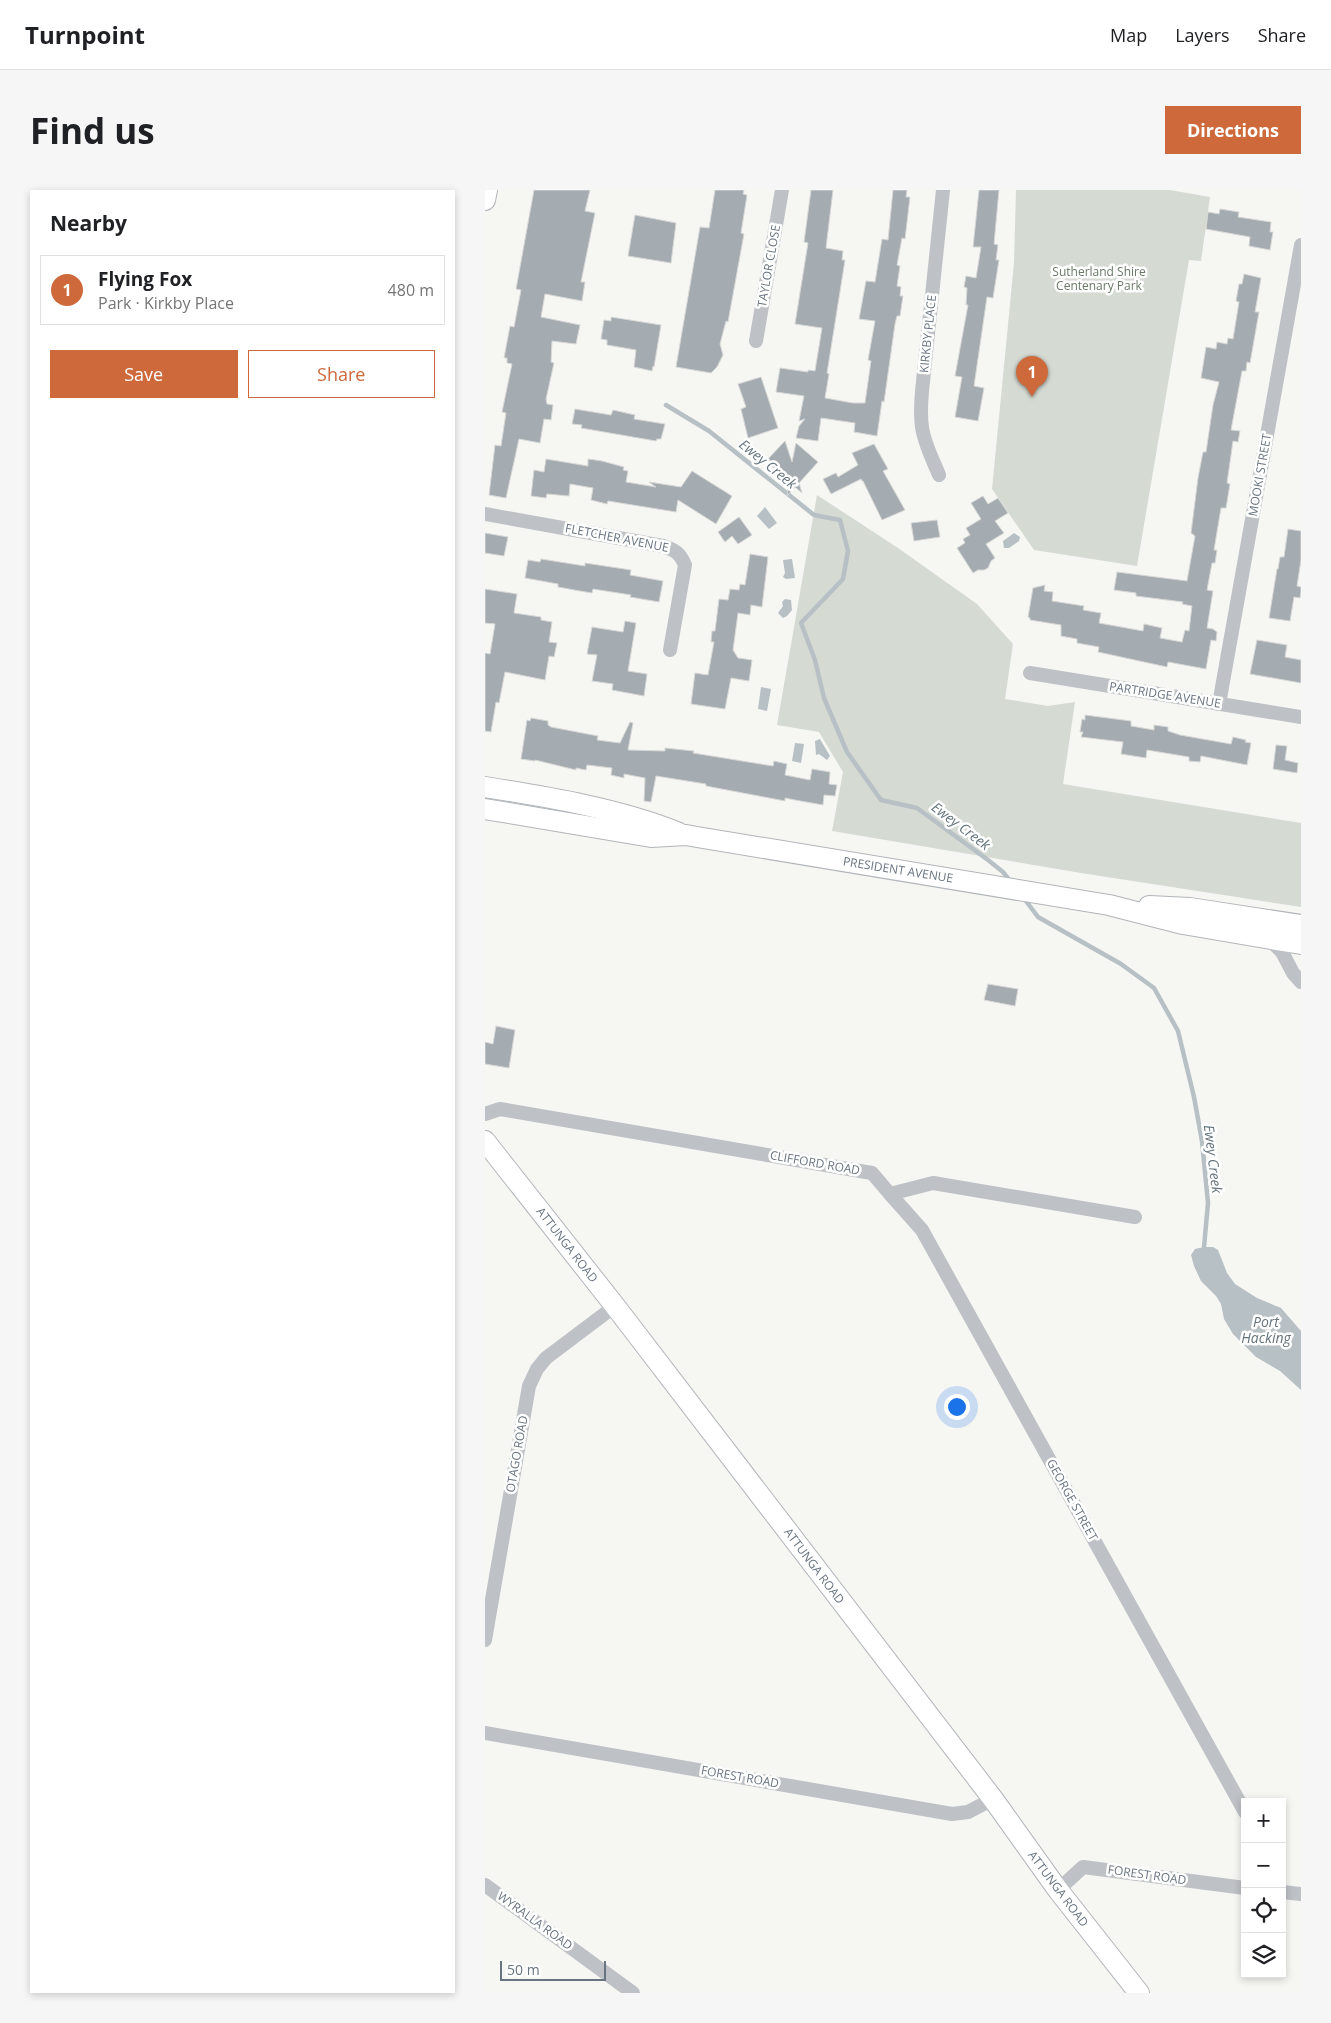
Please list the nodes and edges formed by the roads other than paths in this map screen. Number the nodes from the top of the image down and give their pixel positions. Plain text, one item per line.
1 (487, 190) edge
2 (782, 190) edge
3 (943, 190) edge
4 (485, 200) edge
5 (1301, 245) edge
6 (756, 341) dead end
7 (939, 475) dead end
8 (485, 514) edge
9 (670, 650) dead end
10 (1030, 673) dead end
11 (1219, 704) junction
12 (1301, 717) edge
13 (485, 787) edge
14 (485, 809) edge
15 (686, 836) junction
16 (1109, 905) junction
17 (1301, 925) edge
18 (1269, 939) junction
19 (1301, 944) edge
20 (1301, 981) edge
21 (485, 1114) edge
22 (485, 1141) edge
23 (890, 1194) junction
24 (1135, 1217) dead end
25 (615, 1306) junction
26 (485, 1640) edge
27 (485, 1733) edge
28 (993, 1799) junction
29 (1241, 1805) edge
30 (485, 1885) edge
31 (1241, 1887) edge
32 (1058, 1890) junction
33 (1286, 1892) edge
34 (1301, 1894) edge
35 (633, 1993) edge
36 (1139, 1993) edge

1 - 4 main road
2 - 6 street, TAYLOR CLOSE
3 - 7 street, KIRKBY PLACE
5 - 11 street, MOOKI STREET
8 - 9 street, FLETCHER AVENUE
10 - 11 street, PARTRIDGE AVENUE
11 - 12 street, PARTRIDGE AVENUE
13 - 15 main road, PRESIDENT AVENUE
14 - 15 main road, PRESIDENT AVENUE
15 - 16 main road, PRESIDENT AVENUE
16 - 17 main road, PRESIDENT AVENUE
16 - 18 main road, PRESIDENT AVENUE
18 - 19 main road, PRESIDENT AVENUE
18 - 20 street
21 - 23 street, CLIFFORD ROAD
22 - 25 main road, ATTUNGA ROAD
23 - 24 street
23 - 29 street, GEORGE STREET
25 - 26 street, OTAGO ROAD
25 - 28 main road, ATTUNGA ROAD
27 - 28 street, FOREST ROAD
28 - 32 main road, ATTUNGA ROAD
30 - 35 street, WYRALLA ROAD
31 - 32 street, FOREST ROAD
32 - 36 main road, ATTUNGA ROAD
33 - 34 street

